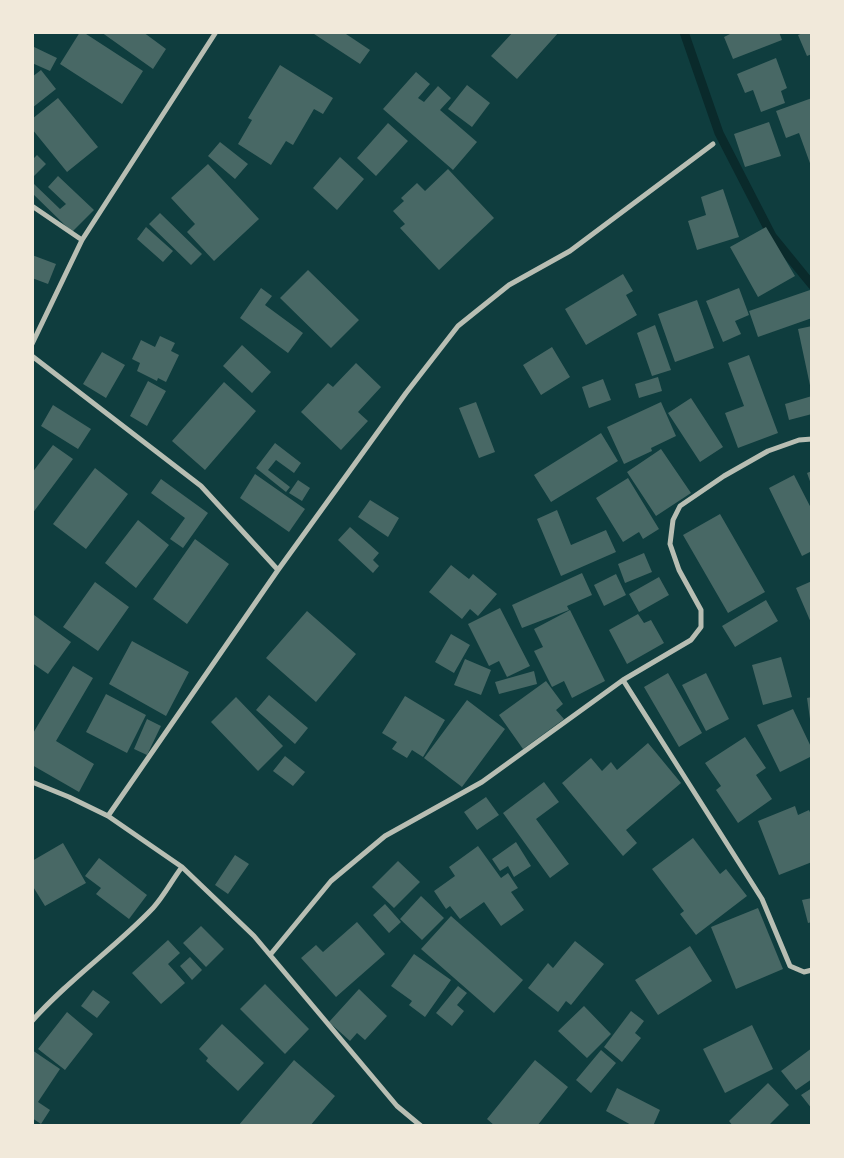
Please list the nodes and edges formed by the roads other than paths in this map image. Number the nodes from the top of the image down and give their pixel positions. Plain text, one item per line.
1 (216, 32) edge
2 (713, 144) dead end
3 (32, 206) edge
4 (82, 240) junction
5 (32, 344) edge
6 (32, 356) edge
7 (812, 439) edge
8 (278, 570) junction
9 (623, 680) junction
10 (32, 782) edge
11 (108, 816) junction
12 (182, 867) junction
13 (270, 954) junction
14 (812, 970) edge
15 (32, 1021) edge
16 (420, 1126) edge

1 - 4 street
2 - 8 street
3 - 4 street
4 - 5 street
6 - 8 street
7 - 9 street
8 - 11 street
9 - 13 street
9 - 14 street
10 - 11 street
11 - 12 street
12 - 13 street
12 - 15 street
13 - 16 street

